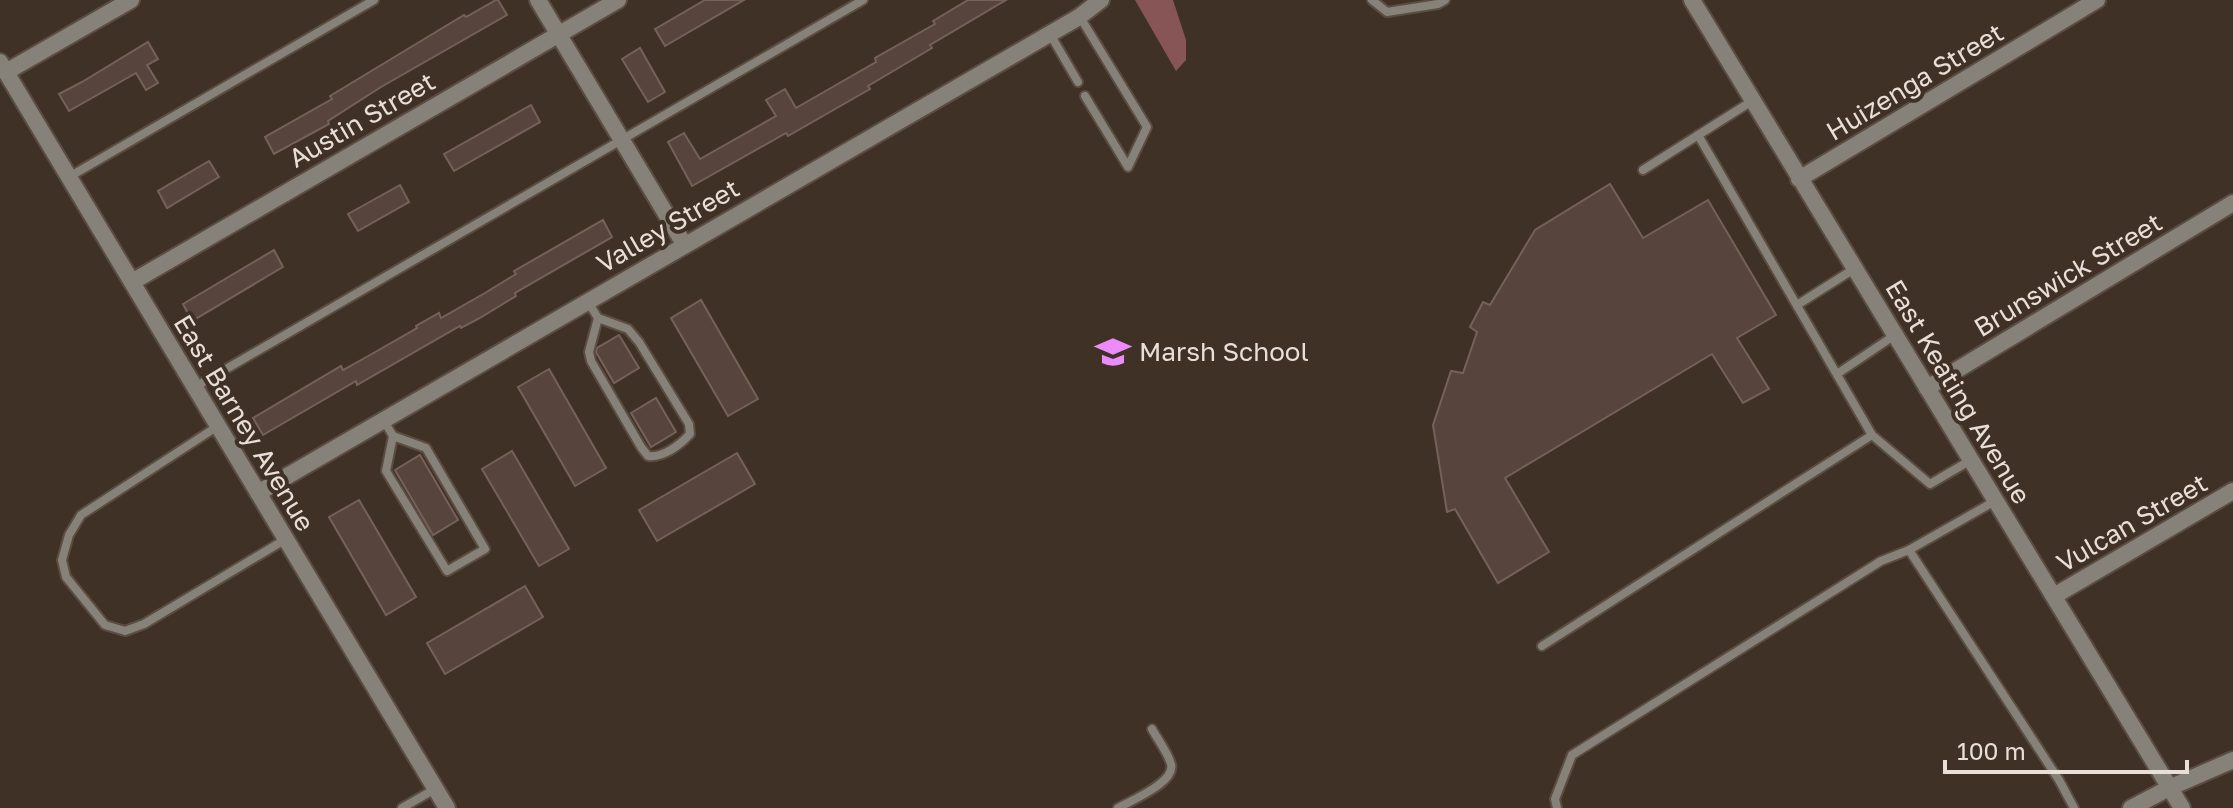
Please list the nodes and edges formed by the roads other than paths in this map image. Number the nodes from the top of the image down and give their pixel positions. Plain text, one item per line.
1 (131, 0) edge
2 (374, 0) edge
3 (538, 0) edge
4 (618, 0) edge
5 (863, 0) edge
6 (1101, 0) edge
7 (1372, 0) edge
8 (1445, 0) edge
9 (1692, 0) edge
10 (2097, 0) edge
11 (1079, 17) junction
12 (559, 33) junction
13 (1050, 33) junction
14 (3, 67) edge
15 (1078, 82) dead end
16 (1085, 96) dead end
17 (1752, 101) junction
18 (1698, 135) junction
19 (623, 140) junction
20 (1643, 170) dead end
21 (69, 177) junction
22 (1799, 179) junction
23 (2233, 203) edge
24 (684, 244) junction
25 (1854, 269) junction
26 (132, 282) junction
27 (587, 302) junction
28 (1797, 305) junction
29 (598, 318) junction
30 (1895, 335) junction
31 (1837, 374) junction
32 (195, 387) junction
33 (1927, 388) junction
34 (383, 420) junction
35 (219, 426) junction
36 (1872, 435) junction
37 (393, 436) junction
38 (1971, 460) junction
39 (2233, 491) edge
40 (258, 493) junction
41 (1996, 500) junction
42 (286, 538) junction
43 (1909, 550) junction
44 (2054, 596) junction
45 (1542, 646) dead end
46 (1152, 729) dead end
47 (2233, 760) edge
48 (2169, 788) junction
49 (435, 789) junction
50 (402, 808) edge
51 (447, 808) edge
52 (1118, 808) edge
53 (1557, 808) edge
54 (2074, 808) edge
55 (2131, 808) edge
56 (2182, 808) edge

1 - 14 street
2 - 21 lane
3 - 12 street
4 - 12 street, Austin Street
5 - 19 lane
6 - 11 street, Valley Street
7 - 8 lane
9 - 17 street, East Keating Avenue
10 - 22 street, Huizenga Street
11 - 13 street, Valley Street
11 - 16 lane
12 - 19 street
12 - 26 street, Austin Street
13 - 15 lane
13 - 24 street, Valley Street
14 - 21 street, East Barney Avenue
17 - 18 lane
17 - 22 street, East Keating Avenue
18 - 20 lane
18 - 28 lane
19 - 24 street
19 - 32 lane
21 - 26 street, East Barney Avenue
22 - 25 street, East Keating Avenue
23 - 33 street, Brunswick Street
24 - 27 street, Valley Street
25 - 28 lane
25 - 30 street, East Keating Avenue
26 - 32 street, East Barney Avenue
27 - 29 lane
27 - 34 street, Valley Street
28 - 31 lane
29 - 29 lane
30 - 31 lane
30 - 33 street, East Keating Avenue
31 - 36 lane
32 - 35 street, East Barney Avenue
33 - 38 street, East Keating Avenue
34 - 37 lane
34 - 40 street, Valley Street
35 - 40 street, East Barney Avenue
35 - 42 lane
36 - 38 lane
36 - 45 lane
37 - 37 lane
38 - 41 street, East Keating Avenue
39 - 44 street, Vulcan Street
40 - 42 street, East Barney Avenue
41 - 43 lane
41 - 44 street, East Keating Avenue
42 - 49 street, East Barney Avenue
43 - 53 lane
43 - 54 lane
44 - 48 street, East Keating Avenue
46 - 52 lane
47 - 48 street
48 - 55 street
48 - 56 street, East Keating Avenue
49 - 50 lane
49 - 51 street, East Barney Avenue

